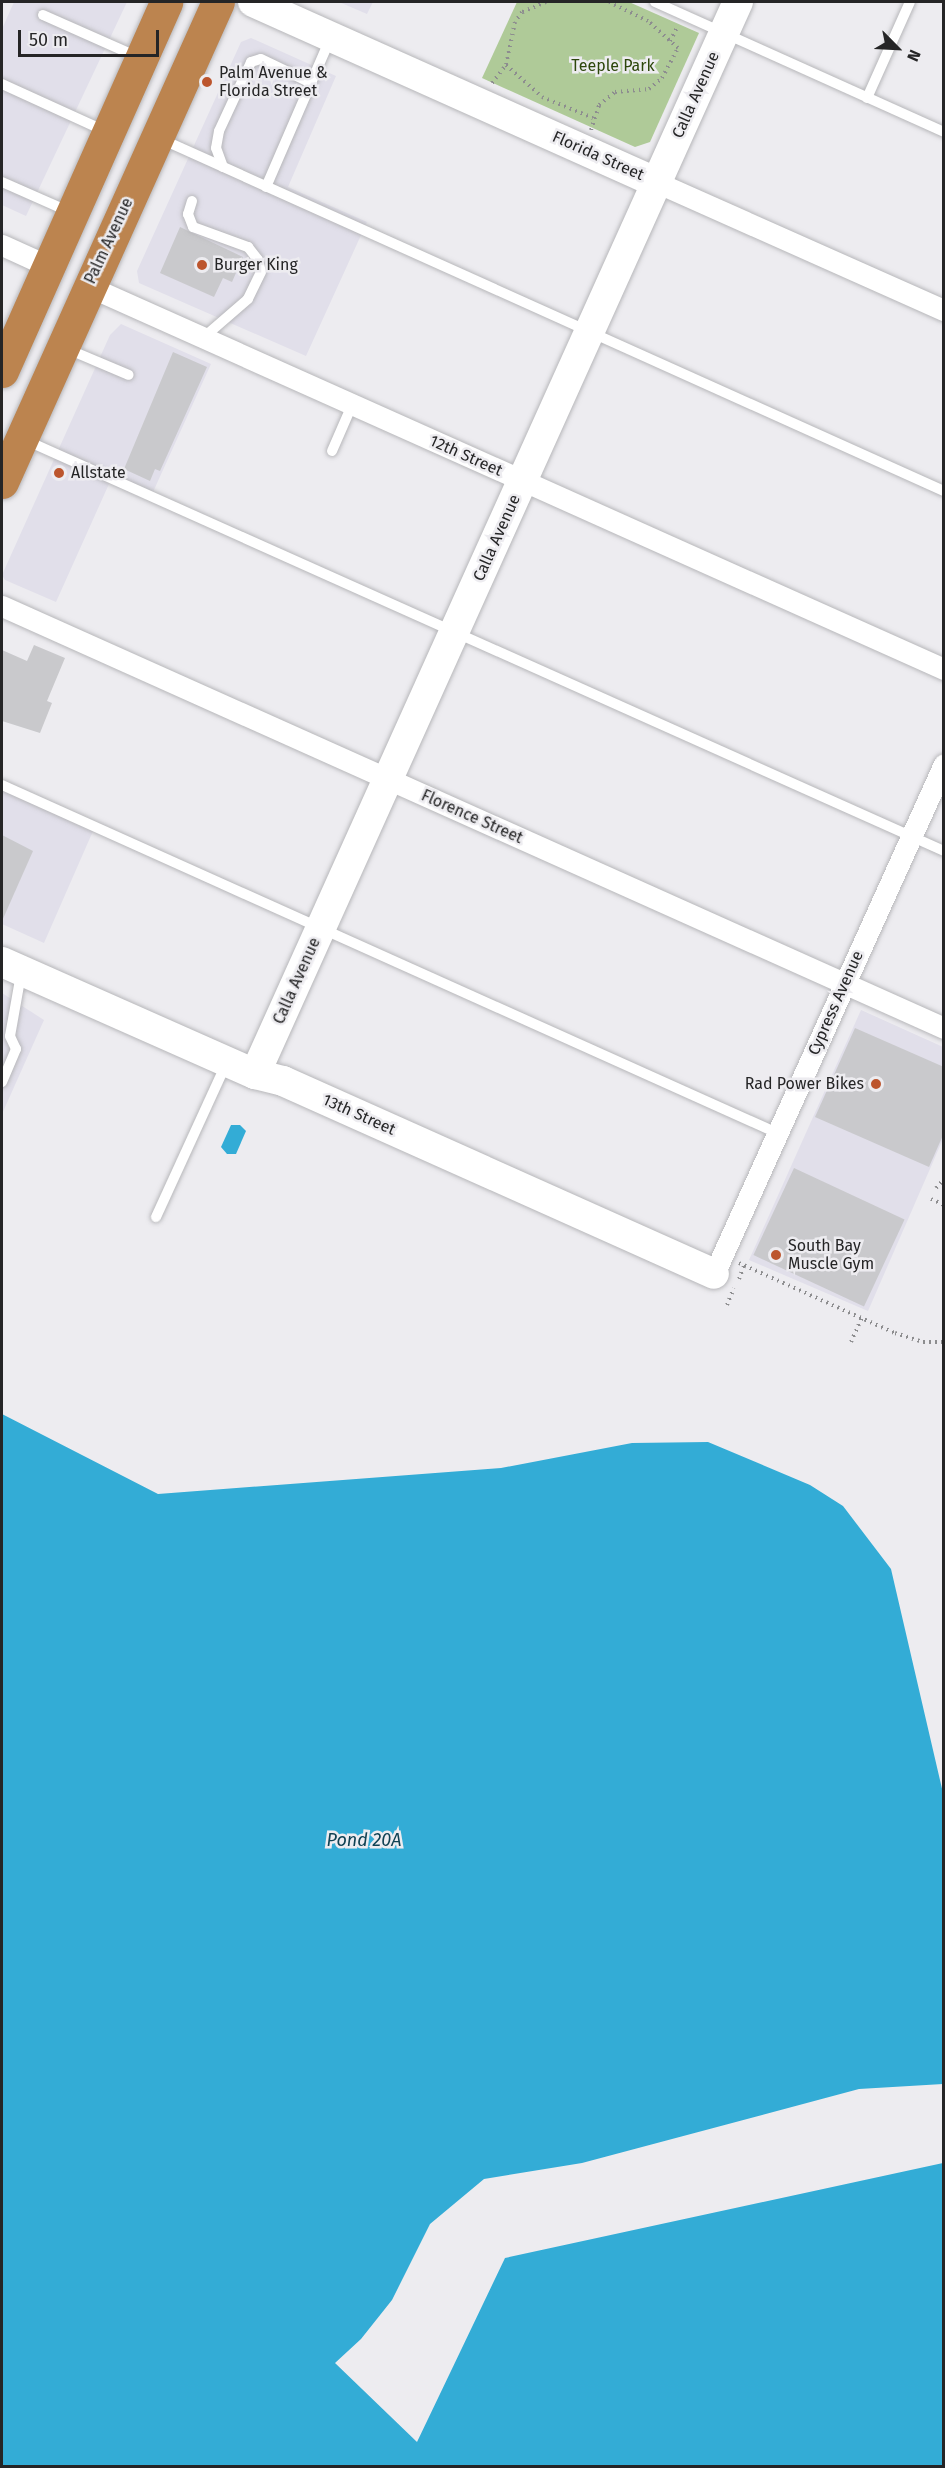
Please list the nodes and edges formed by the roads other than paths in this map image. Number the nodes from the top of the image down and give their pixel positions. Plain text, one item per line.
1 (166, 2) edge
2 (218, 2) edge
3 (253, 2) edge
4 (655, 2) edge
5 (738, 2) edge
6 (910, 2) edge
7 (43, 15) dead end
8 (724, 32) junction
9 (331, 36) junction
10 (141, 58) junction
11 (311, 83) junction
12 (2, 84) edge
13 (867, 98) junction
14 (108, 132) junction
15 (944, 132) edge
16 (156, 136) junction
17 (223, 167) junction
18 (2, 182) edge
19 (656, 182) junction
20 (266, 187) junction
21 (192, 201) dead end
22 (72, 213) junction
23 (2, 245) edge
24 (48, 266) junction
25 (88, 286) junction
26 (944, 310) edge
27 (589, 333) junction
28 (203, 338) junction
29 (62, 346) junction
30 (2, 371) edge
31 (129, 375) dead end
32 (352, 405) junction
33 (21, 438) junction
34 (332, 451) dead end
35 (522, 481) junction
36 (2, 482) edge
37 (944, 491) edge
38 (2, 606) edge
39 (454, 632) junction
40 (944, 669) edge
41 (944, 764) edge
42 (388, 779) junction
43 (2, 785) edge
44 (911, 836) junction
45 (944, 850) edge
46 (321, 929) junction
47 (12, 966) edge
48 (844, 984) junction
49 (944, 1028) edge
50 (227, 1062) junction
51 (255, 1074) junction
52 (2, 1082) edge
53 (777, 1133) junction
54 (156, 1217) dead end
55 (723, 1267) joint

1 - 10 highway
2 - 16 highway, Palm Avenue
3 - 9 street, Florida Street
4 - 8 lane
5 - 8 street, Calla Avenue
6 - 13 lane
7 - 10 lane
8 - 13 lane
8 - 19 street, Calla Avenue
9 - 11 lane
9 - 19 street, Florida Street
10 - 14 highway
11 - 17 lane
11 - 20 lane
12 - 14 lane
13 - 15 lane
14 - 22 highway
16 - 17 lane
16 - 25 highway, Palm Avenue
17 - 20 lane
18 - 22 lane
19 - 26 street, Florida Street
19 - 27 street, Calla Avenue
20 - 27 lane
21 - 28 lane
22 - 24 highway
23 - 24 street
24 - 30 highway
24 - 33 highway
25 - 28 street, 12th Street
25 - 29 highway, Palm Avenue
27 - 35 street, Calla Avenue
27 - 37 lane
28 - 32 street, 12th Street
29 - 31 lane
29 - 33 highway, Palm Avenue
32 - 34 lane
32 - 35 street, 12th Street
33 - 36 highway, Palm Avenue
33 - 39 lane
35 - 39 street, Calla Avenue
35 - 40 street, 12th Street
38 - 42 street, Florence Street
39 - 42 street, Calla Avenue
39 - 44 lane
41 - 44 street, Cypress Avenue
42 - 46 street, Calla Avenue
42 - 48 street, Florence Street
43 - 46 lane
44 - 45 lane
44 - 48 street, Cypress Avenue
46 - 51 street, Calla Avenue
46 - 53 lane
47 - 50 street, 13th Street
47 - 52 lane
48 - 49 street, Florence Street
48 - 53 street, Cypress Avenue
50 - 51 street, 13th Street
50 - 54 lane
51 - 55 street, 13th Street
53 - 55 street, Cypress Avenue

